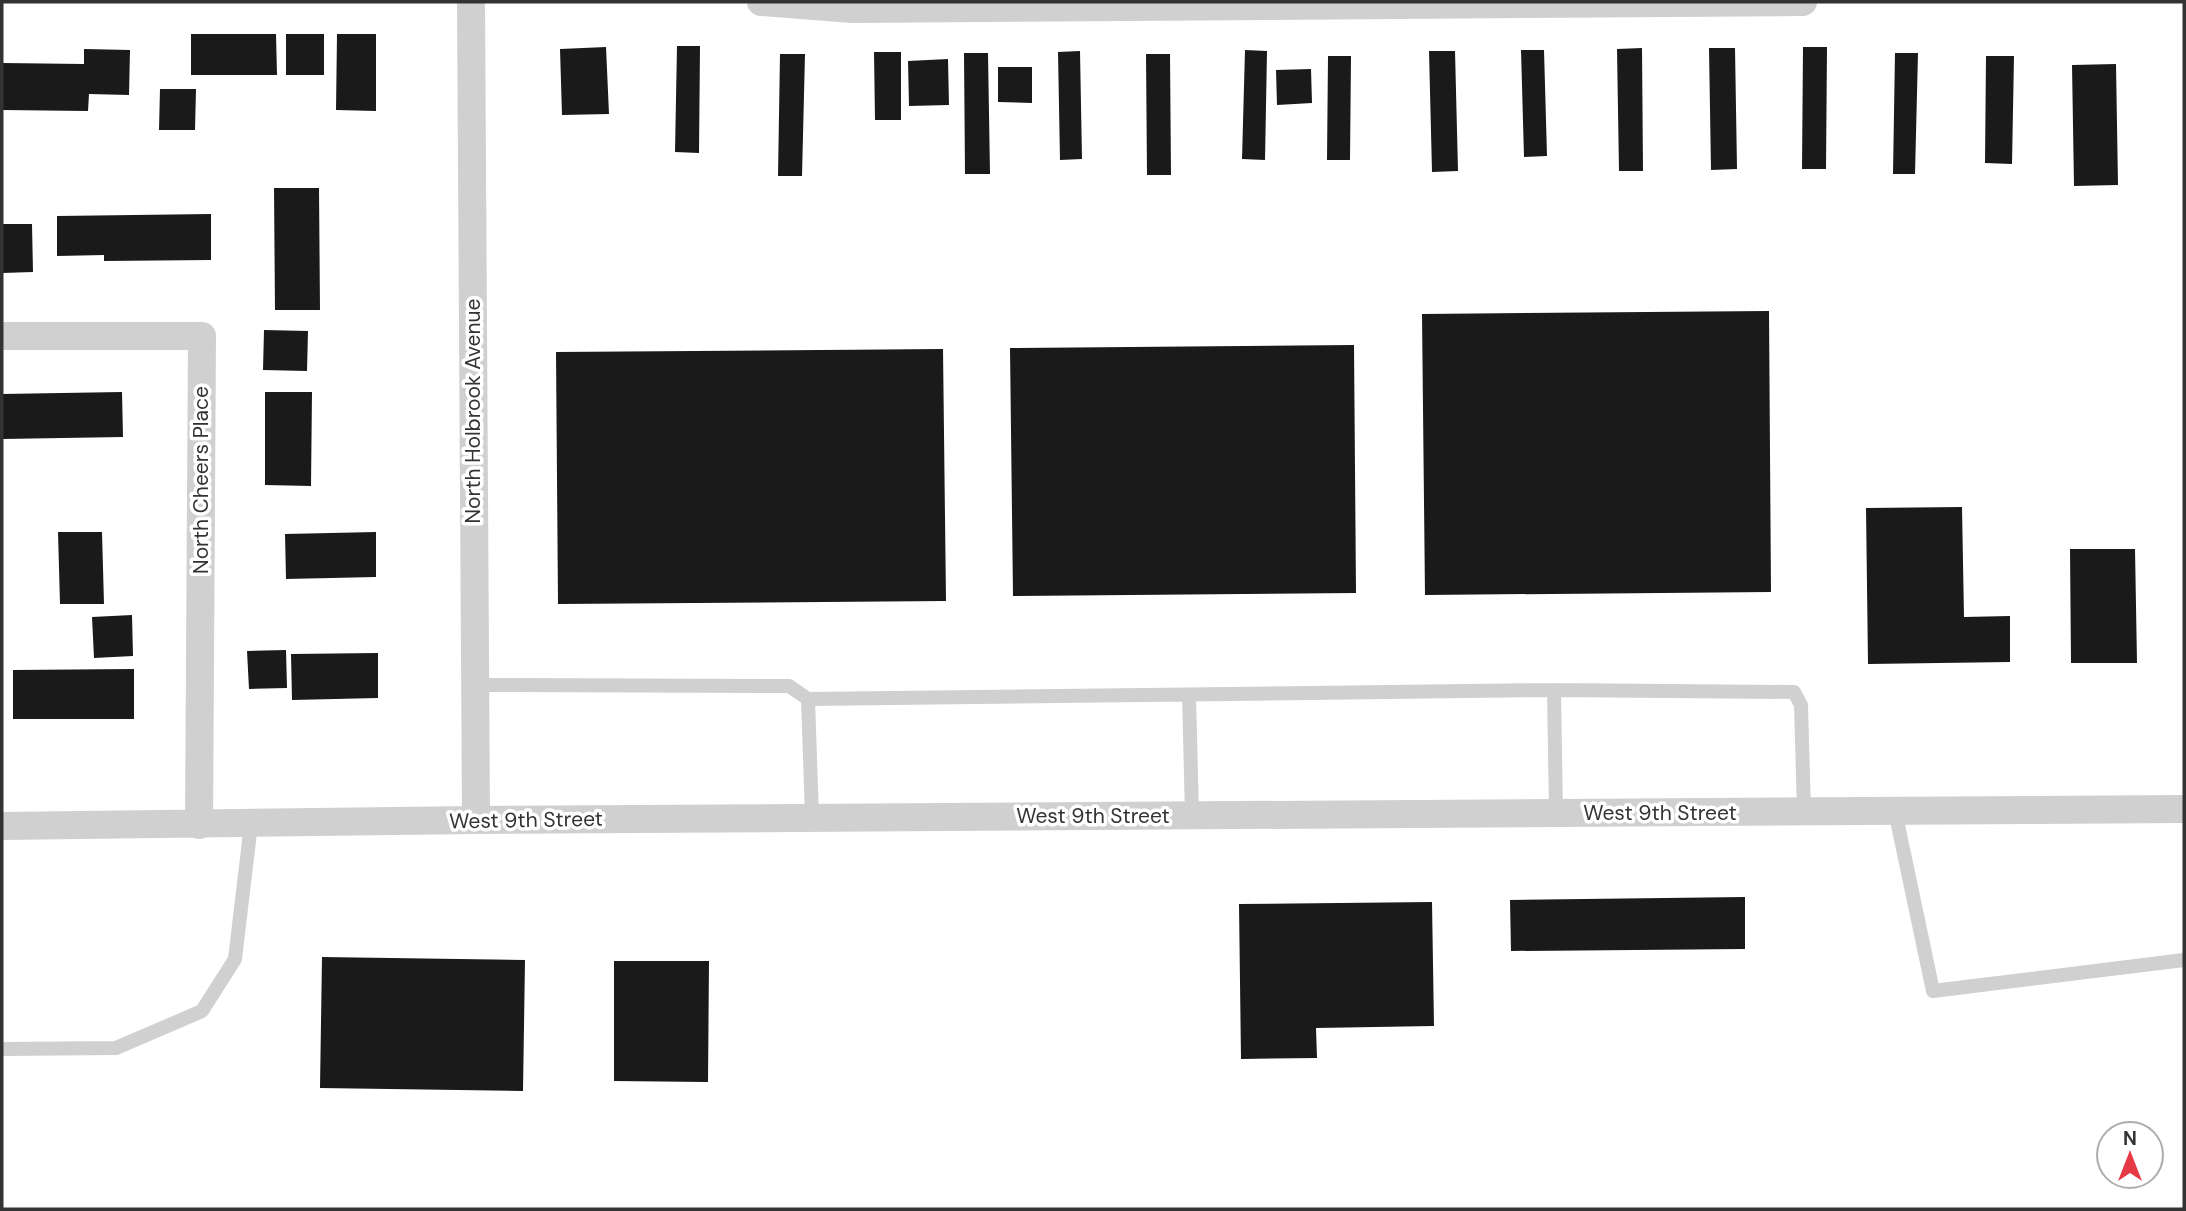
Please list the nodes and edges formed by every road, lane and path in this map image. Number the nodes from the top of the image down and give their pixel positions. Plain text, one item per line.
1 (471, 2) edge
2 (761, 2) edge
3 (1803, 2) edge
4 (2, 336) edge
5 (475, 685) junction
6 (1554, 691) junction
7 (1189, 695) junction
8 (808, 699) junction
9 (2184, 809) edge
10 (1895, 811) junction
11 (1804, 812) junction
12 (1556, 813) junction
13 (1192, 815) junction
14 (811, 817) junction
15 (476, 820) junction
16 (251, 824) junction
17 (199, 825) junction
18 (2, 826) edge
19 (2184, 960) edge
20 (2, 1049) edge

1 - 5 street, North Holbrook Avenue
2 - 3 street
4 - 17 street, North Cheers Place
5 - 8 lane
5 - 15 street, North Holbrook Avenue
6 - 7 lane
6 - 11 lane
6 - 12 lane
7 - 8 lane
7 - 13 lane
8 - 14 lane
9 - 10 street, West 9th Street
10 - 11 street, West 9th Street
10 - 19 lane
11 - 12 street, West 9th Street
12 - 13 street, West 9th Street
13 - 14 street, West 9th Street
14 - 15 street, West 9th Street
15 - 16 street, West 9th Street
16 - 17 street, West 9th Street
16 - 20 lane
17 - 18 street, West 9th Street

